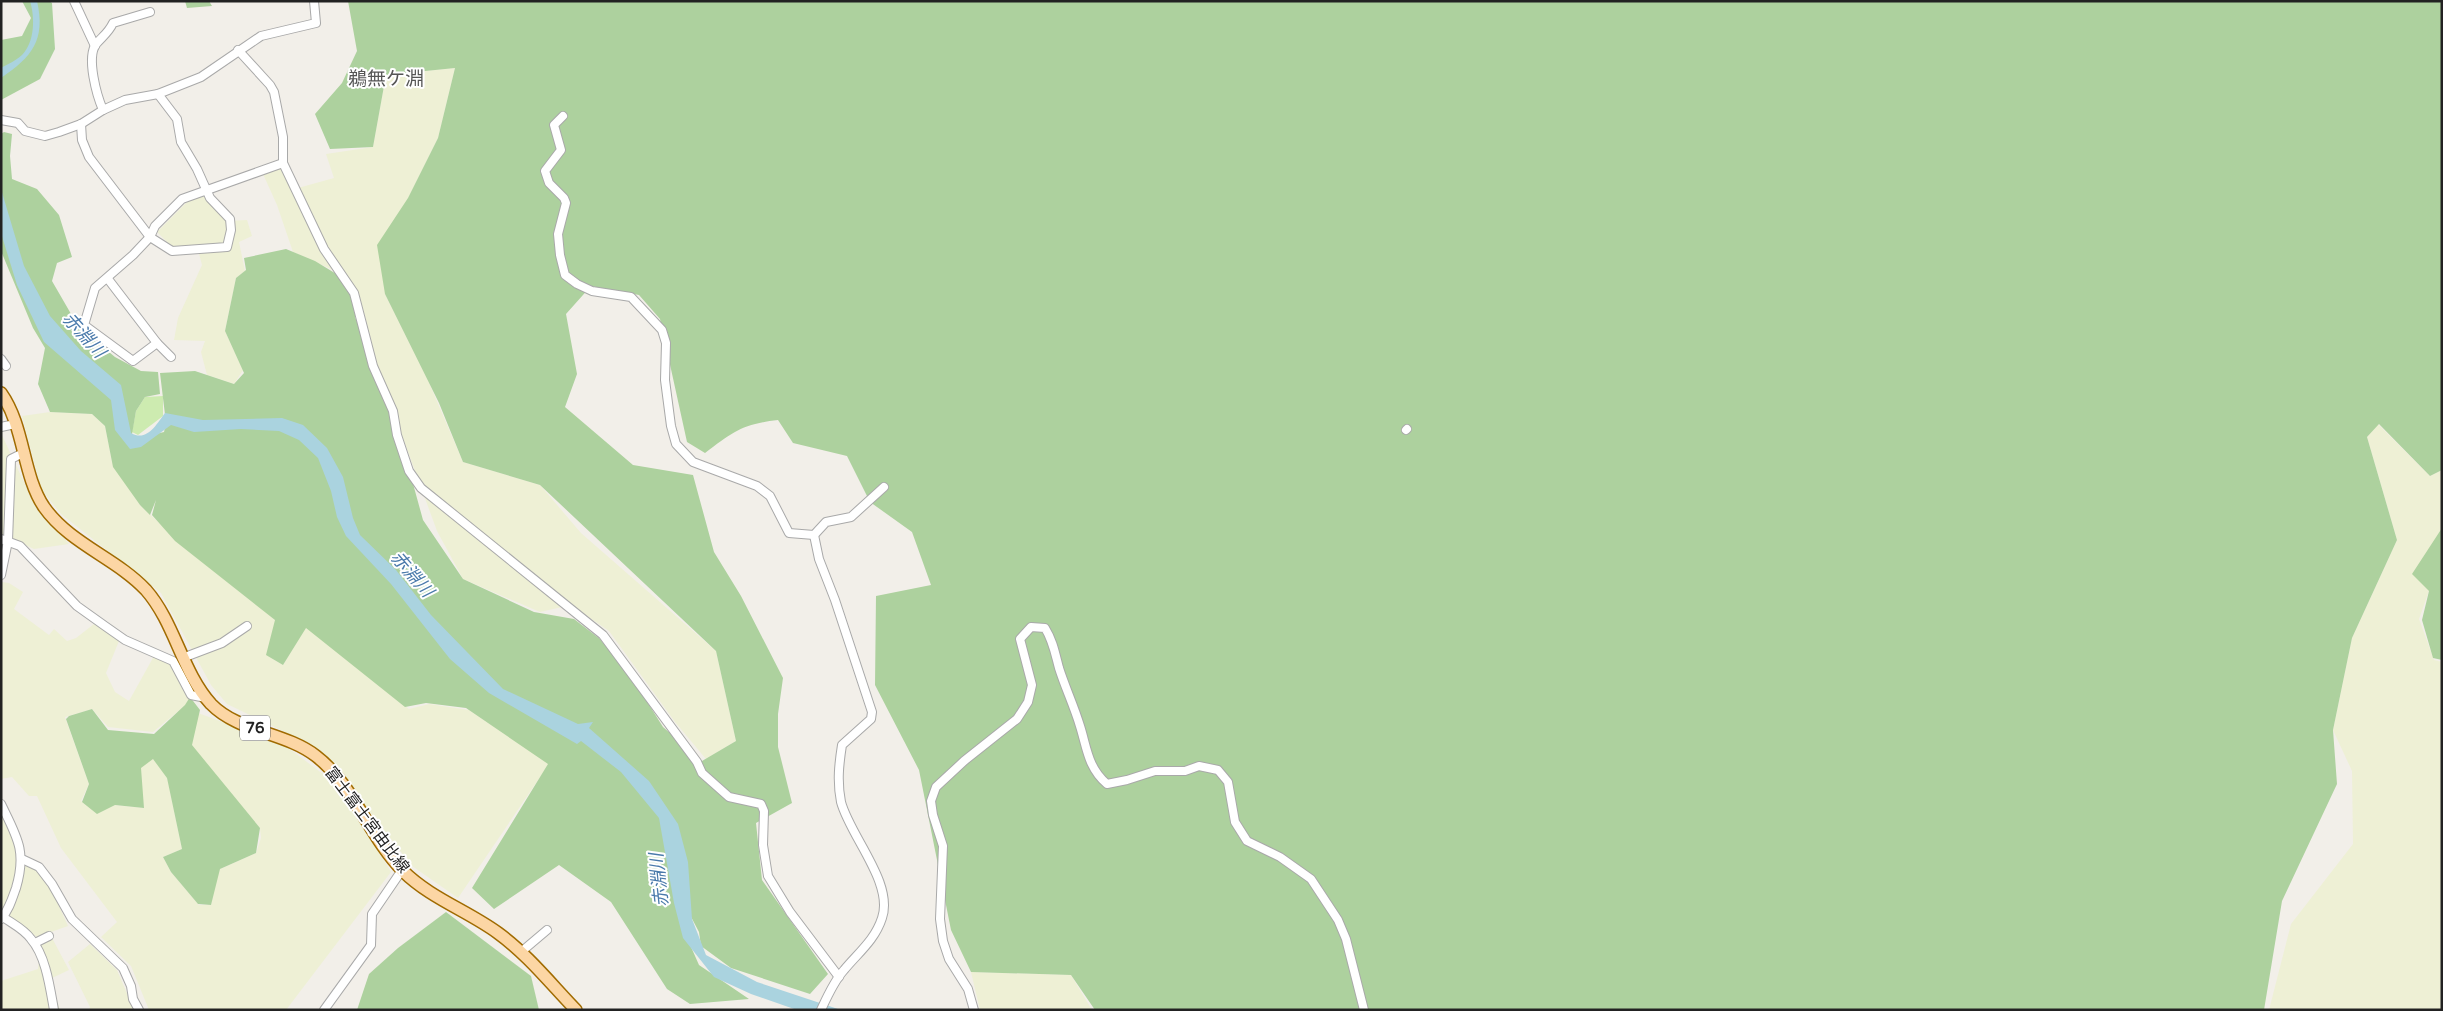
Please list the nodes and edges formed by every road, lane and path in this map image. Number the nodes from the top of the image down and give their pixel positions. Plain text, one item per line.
1 (74, 1) edge
2 (314, 1) edge
3 (150, 12) dead end
4 (95, 46) junction
5 (238, 50) junction
6 (158, 94) junction
7 (103, 110) junction
8 (564, 116) dead end
9 (4, 119) edge
10 (81, 124) junction
11 (283, 163) junction
12 (208, 191) junction
13 (150, 237) junction
14 (108, 279) junction
15 (157, 343) junction
16 (171, 357) dead end
17 (1, 359) edge
18 (6, 366) dead end
19 (1, 393) edge
20 (15, 424) junction
21 (1, 427) edge
22 (25, 452) junction
23 (884, 487) dead end
24 (814, 535) junction
25 (4, 540) edge
26 (1, 575) edge
27 (247, 626) dead end
28 (184, 657) junction
29 (206, 698) junction
30 (1, 804) edge
31 (22, 859) junction
32 (402, 870) junction
33 (2, 918) edge
34 (547, 930) dead end
35 (49, 936) dead end
36 (35, 943) junction
37 (521, 952) junction
38 (839, 977) junction
39 (54, 1010) edge
40 (139, 1010) edge
41 (324, 1010) edge
42 (576, 1010) edge
43 (821, 1010) edge
44 (974, 1010) edge
45 (1364, 1010) edge

1 - 4 street
2 - 5 street
3 - 4 street
4 - 7 street
5 - 6 street
5 - 11 street
6 - 7 street
6 - 12 street
7 - 10 street
8 - 24 street
9 - 10 street
10 - 13 street
11 - 12 street
11 - 38 street
12 - 13 street
12 - 13 street
13 - 14 street
14 - 15 street
14 - 15 street
15 - 16 street
17 - 18 street
19 - 20 main road, 富士富士宮由比線 / 76
20 - 21 street
20 - 22 main road, 富士富士宮由比線 / 76
22 - 25 street
22 - 28 main road, 富士富士宮由比線 / 76
23 - 24 street
24 - 38 street
25 - 26 street
25 - 29 street
27 - 28 street
28 - 29 main road, 富士富士宮由比線 / 76
29 - 32 main road, 富士富士宮由比線 / 76
30 - 31 street
31 - 33 street
31 - 40 street
32 - 37 main road, 富士富士宮由比線 / 76
32 - 41 street
33 - 36 street
34 - 37 street
35 - 36 street
36 - 39 street
37 - 42 main road, 富士富士宮由比線 / 76
38 - 43 street
44 - 45 street

